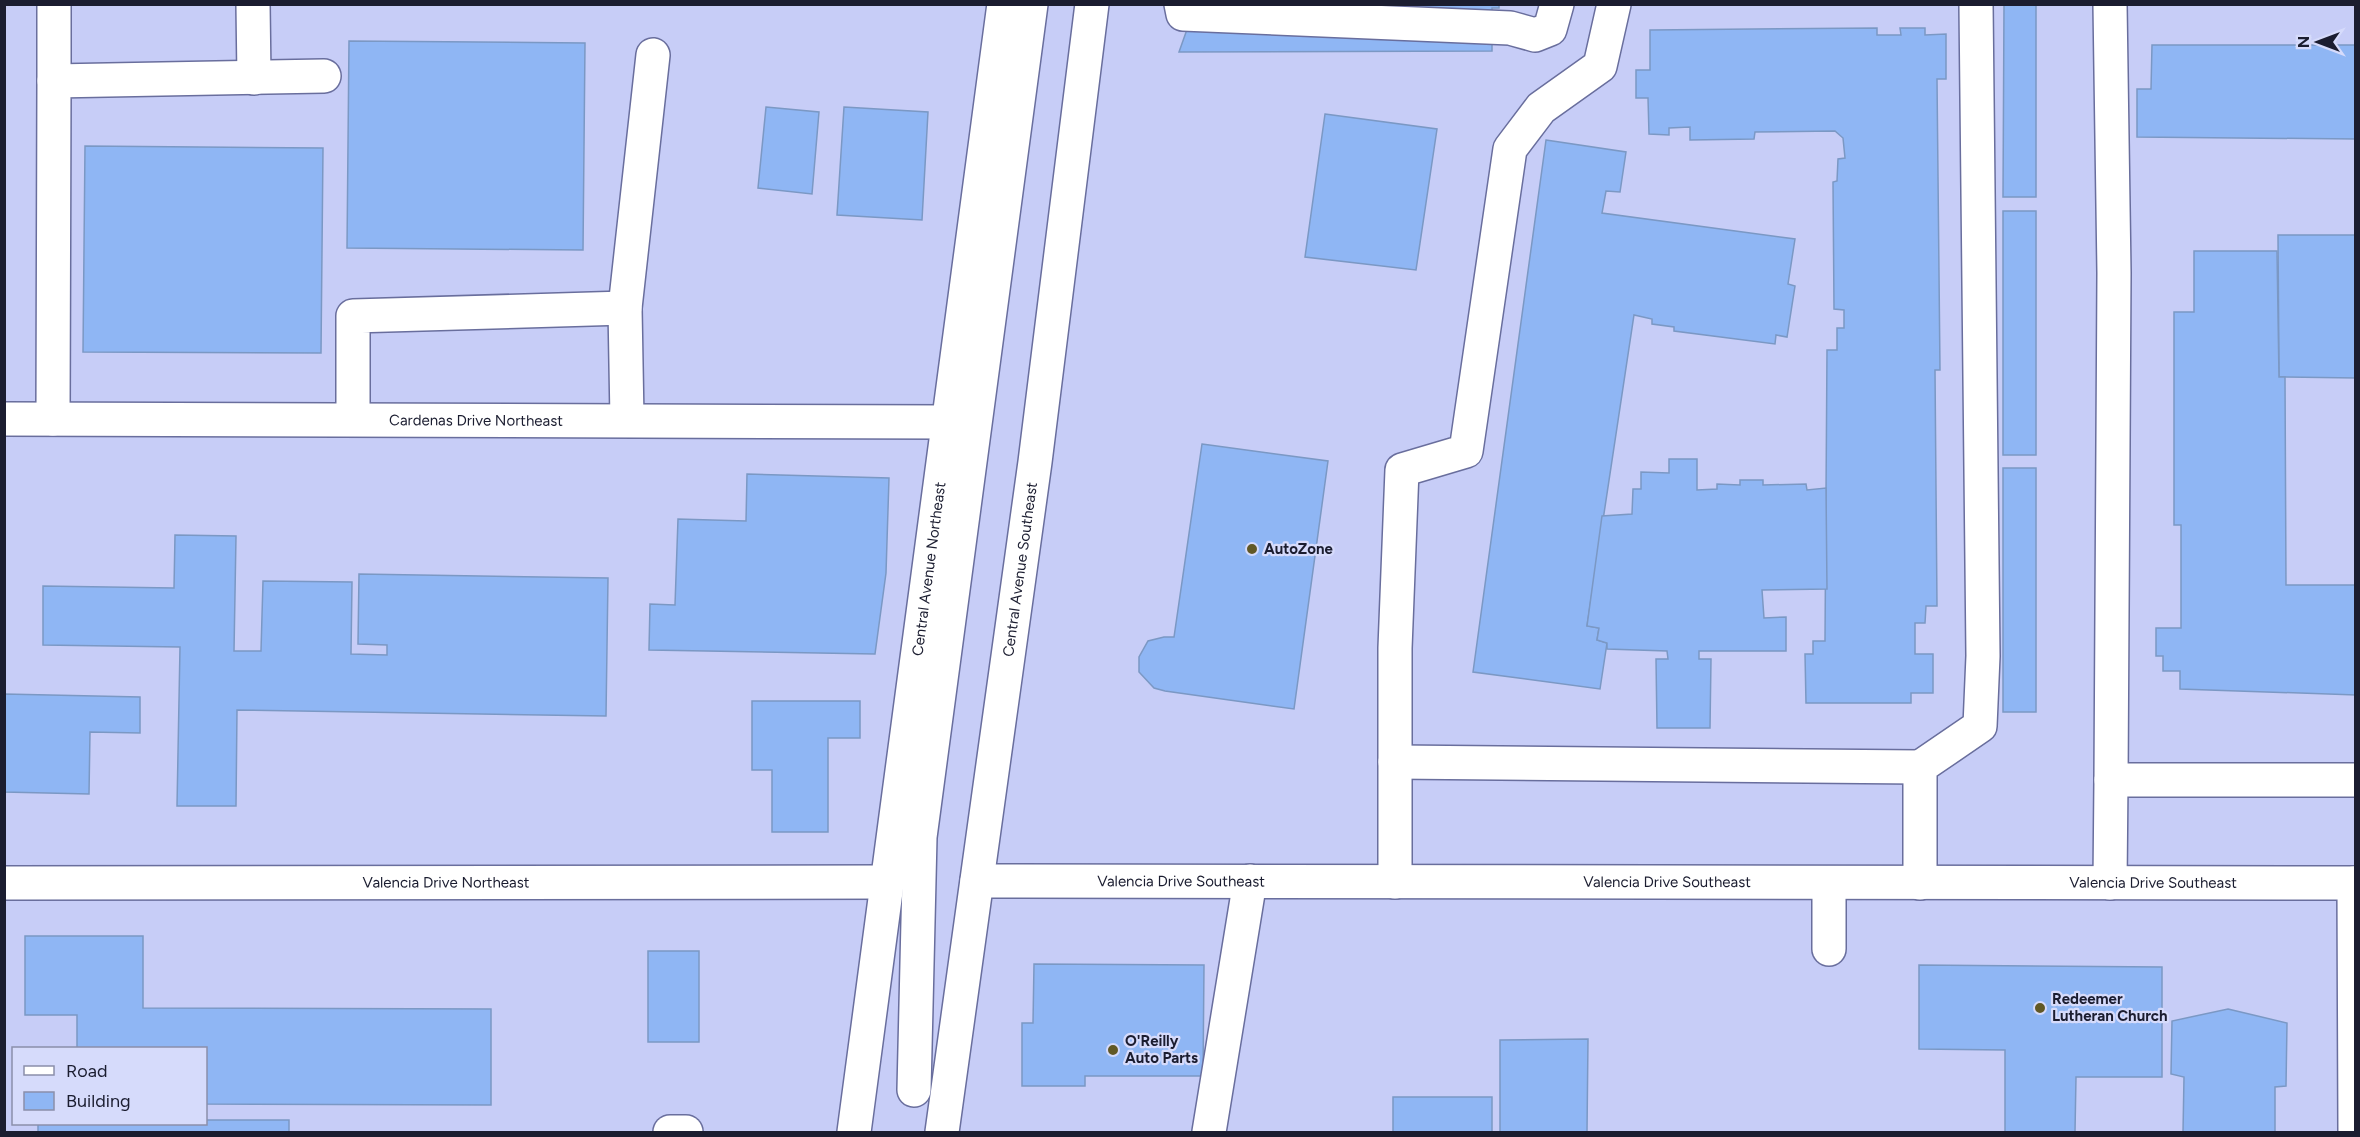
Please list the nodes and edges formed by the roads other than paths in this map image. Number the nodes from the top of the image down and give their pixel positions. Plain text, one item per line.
1 (54, 4) edge
2 (253, 4) edge
3 (1004, 4) edge
4 (1031, 4) edge
5 (1092, 4) edge
6 (1181, 4) edge
7 (1557, 4) edge
8 (1614, 4) edge
9 (1976, 4) edge
10 (2110, 4) edge
11 (653, 55) dead end
12 (324, 76) dead end
13 (254, 78) junction
14 (54, 81) junction
15 (625, 308) junction
16 (4, 418) edge
17 (53, 419) junction
18 (353, 419) junction
19 (627, 420) junction
20 (949, 422) junction
21 (1395, 762) junction
22 (1920, 767) junction
23 (2111, 780) junction
24 (2355, 780) edge
25 (977, 881) junction
26 (1250, 881) junction
27 (887, 882) junction
28 (1395, 882) junction
29 (4, 883) edge
30 (1829, 883) junction
31 (1920, 884) junction
32 (2110, 884) junction
33 (2355, 884) edge
34 (1829, 949) dead end
35 (914, 1090) dead end
36 (670, 1132) edge
37 (686, 1132) edge
38 (854, 1132) edge
39 (942, 1132) edge
40 (1209, 1132) edge
41 (2355, 1132) edge

1 - 14 street
2 - 13 street
3 - 20 street, Central Avenue Northeast
4 - 35 street, Central Avenue Northeast
5 - 25 street, Central Avenue Southeast
6 - 7 street
8 - 21 street
9 - 22 street
10 - 23 street
11 - 15 street
12 - 13 street
13 - 14 street
14 - 17 street
15 - 18 street
15 - 19 street
16 - 17 street, Cardenas Drive Northeast
17 - 18 street, Cardenas Drive Northeast
18 - 19 street, Cardenas Drive Northeast
19 - 20 street, Cardenas Drive Northeast
20 - 27 street, Central Avenue Northeast
21 - 22 street
21 - 28 street
22 - 31 street
23 - 24 street
23 - 32 street
25 - 26 street, Valencia Drive Southeast
25 - 39 street, Central Avenue Southeast
26 - 28 street, Valencia Drive Southeast
26 - 40 street
27 - 29 street, Valencia Drive Northeast
27 - 38 street, Central Avenue Northeast
28 - 30 street, Valencia Drive Southeast
30 - 31 street, Valencia Drive Southeast
30 - 34 street
31 - 32 street, Valencia Drive Southeast
32 - 33 street, Valencia Drive Southeast
33 - 41 street
36 - 37 street

